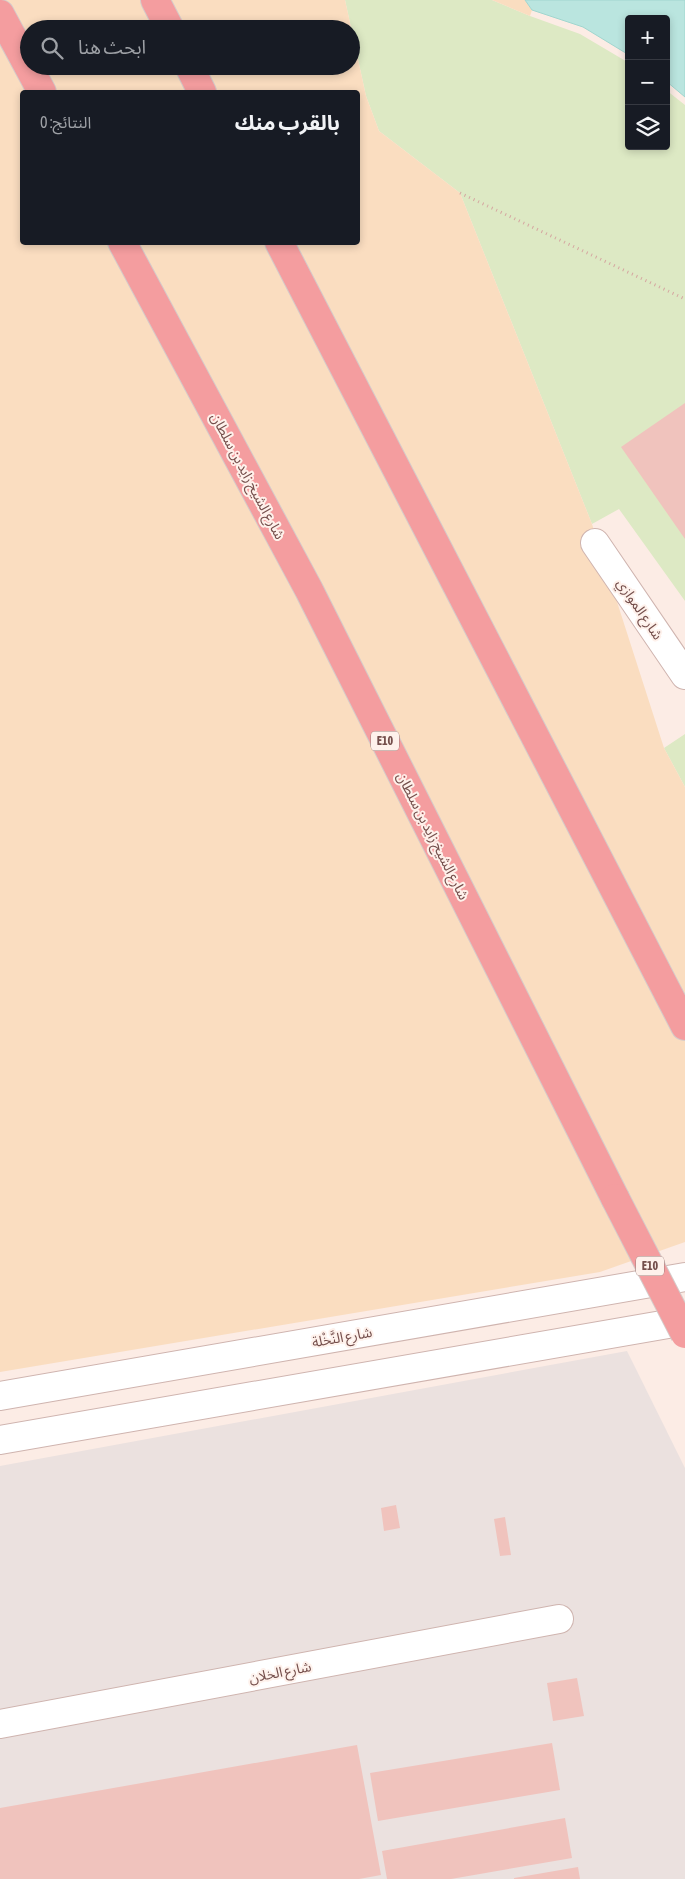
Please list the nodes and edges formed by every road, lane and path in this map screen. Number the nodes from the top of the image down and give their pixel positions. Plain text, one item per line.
1 (155, 0) edge
2 (0, 14) edge
3 (165, 20) edge
4 (20, 51) edge
5 (33, 75) edge
6 (194, 75) edge
7 (41, 90) edge
8 (201, 90) edge
9 (460, 193) dead end
10 (124, 245) edge
11 (281, 245) edge
12 (685, 299) edge
13 (595, 543) dead end
14 (685, 675) edge
15 (685, 1026) edge
16 (685, 1277) edge
17 (685, 1321) edge
18 (685, 1334) edge
19 (0, 1396) edge
20 (0, 1440) edge
21 (559, 1619) dead end
22 (0, 1724) edge

1 - 3 highway
2 - 4 highway
5 - 7 highway
6 - 8 highway
9 - 12 path
10 - 18 highway, شارع الشيخ زايد بن سلطان / E10, bridge
11 - 15 highway
13 - 14 street, شارع الموازي
16 - 19 street, شارع النَّخْلة
17 - 20 street
21 - 22 street, شارع الخلان

